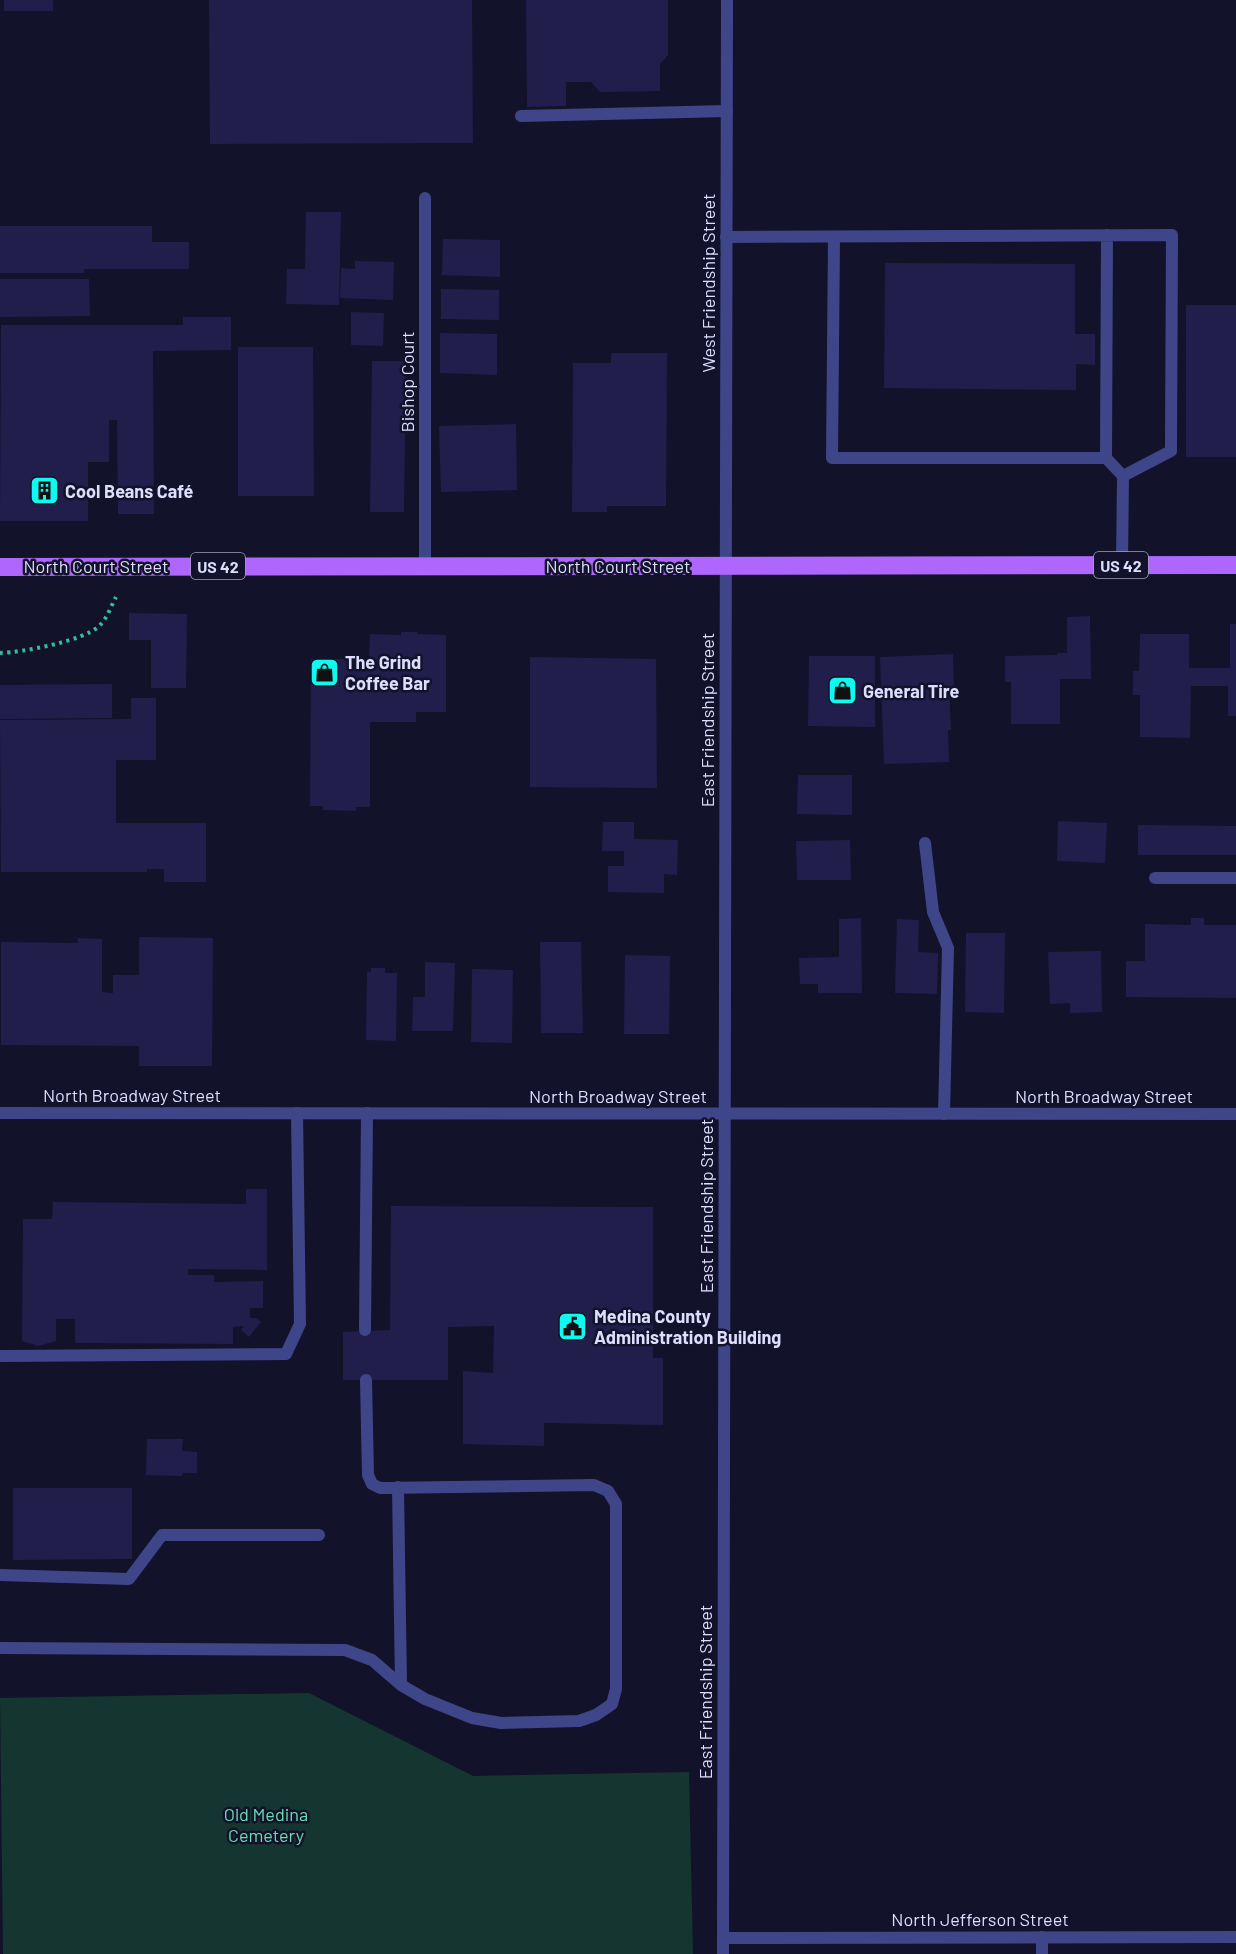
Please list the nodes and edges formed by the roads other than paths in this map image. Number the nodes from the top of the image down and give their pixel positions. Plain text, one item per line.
1 (728, 0) edge
2 (727, 111) junction
3 (520, 116) dead end
4 (425, 198) dead end
5 (1107, 236) junction
6 (726, 237) junction
7 (834, 237) junction
8 (1106, 459) junction
9 (1123, 476) junction
10 (1122, 565) junction
11 (1236, 565) edge
12 (425, 566) junction
13 (0, 567) edge
14 (725, 567) junction
15 (925, 843) dead end
16 (1155, 878) dead end
17 (1236, 878) edge
18 (0, 1113) edge
19 (297, 1113) junction
20 (368, 1113) junction
21 (724, 1114) junction
22 (944, 1114) junction
23 (1236, 1114) edge
24 (365, 1330) dead end
25 (0, 1356) edge
26 (366, 1380) dead end
27 (398, 1487) junction
28 (319, 1535) dead end
29 (0, 1575) edge
30 (0, 1648) edge
31 (400, 1685) junction
32 (1042, 1937) junction
33 (1236, 1937) edge
34 (723, 1938) junction
35 (723, 1954) edge
36 (1042, 1954) edge

1 - 2 street, West Friendship Street
2 - 3 street
2 - 6 street, West Friendship Street
4 - 12 street, Bishop Court
5 - 7 street
5 - 8 street
5 - 9 street
6 - 7 street
6 - 14 street, West Friendship Street
7 - 8 street
8 - 9 street
9 - 10 street
10 - 11 main road, North Court Street / US 42
10 - 14 main road, North Court Street / US 42
12 - 13 main road, North Court Street / US 42
12 - 14 main road, North Court Street / US 42
14 - 21 street, East Friendship Street
15 - 22 street
16 - 17 street
18 - 19 street, North Broadway Street
19 - 20 street, North Broadway Street
19 - 25 street
20 - 21 street, North Broadway Street
20 - 24 street
21 - 22 street, North Broadway Street
21 - 34 street, East Friendship Street
22 - 23 street, North Broadway Street
26 - 27 street
27 - 31 street
27 - 31 street
28 - 29 street
30 - 31 street
32 - 33 street, North Jefferson Street
32 - 34 street, North Jefferson Street
32 - 36 street
34 - 35 street, East Friendship Street

